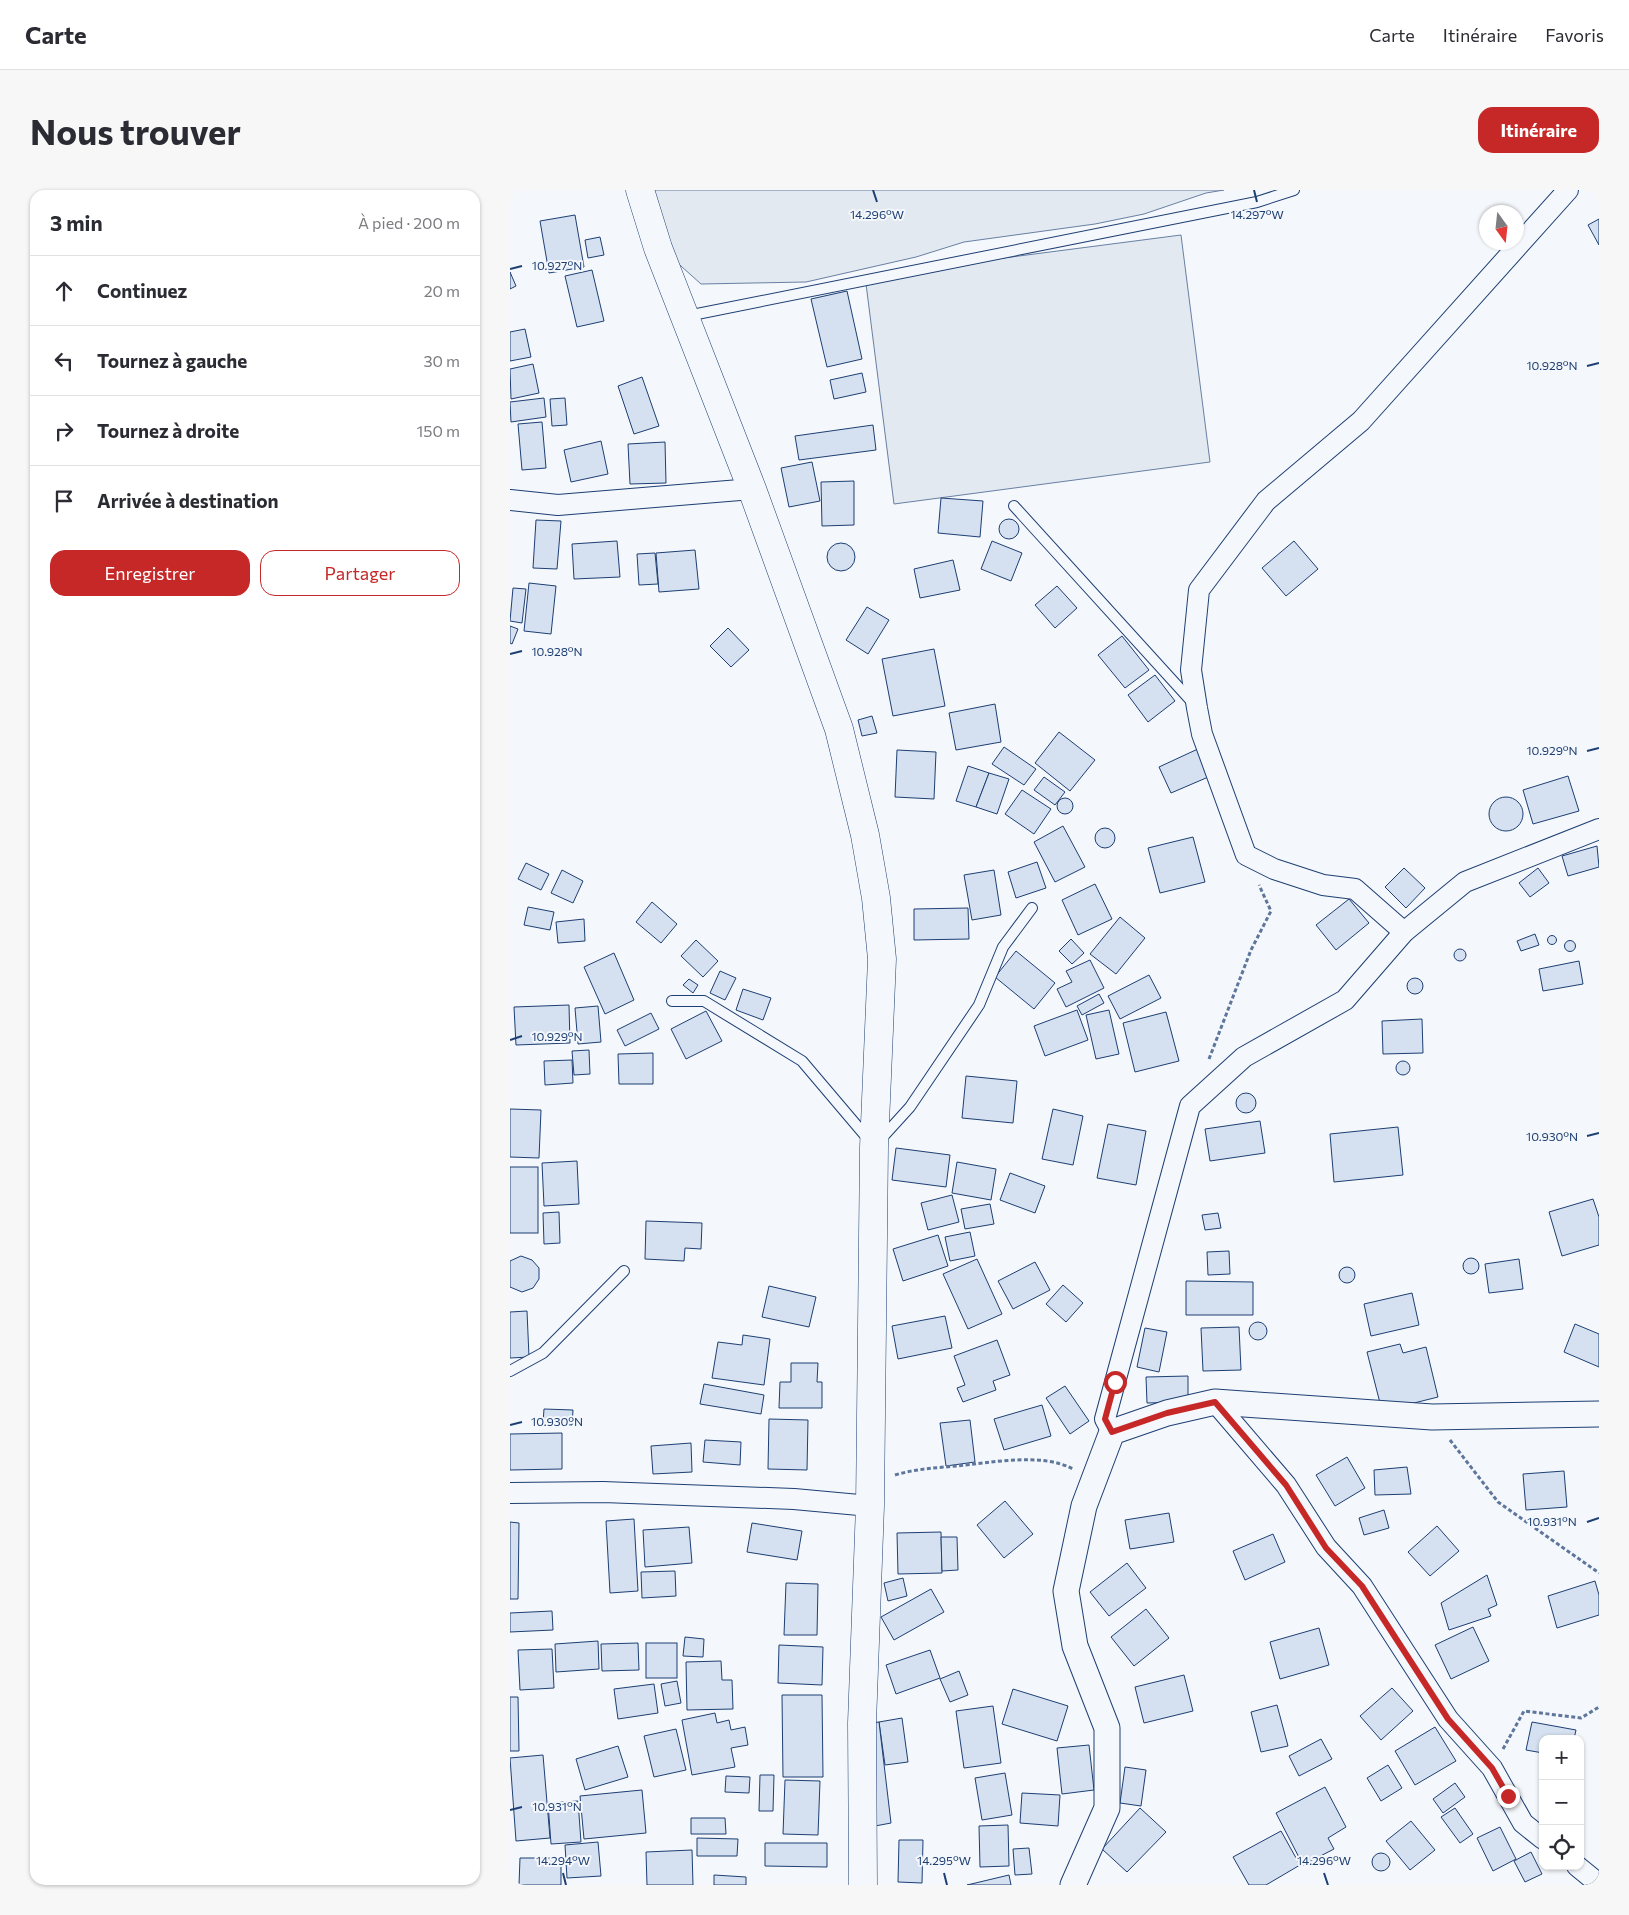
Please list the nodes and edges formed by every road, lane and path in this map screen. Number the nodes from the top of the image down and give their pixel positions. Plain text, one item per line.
1 (640, 190) edge
2 (1294, 190) edge
3 (1568, 190) edge
4 (686, 316) junction
5 (752, 489) junction
6 (510, 500) edge
7 (1014, 506) dead end
8 (1197, 708) junction
9 (1599, 829) edge
10 (1246, 855) junction
11 (1032, 908) dead end
12 (1404, 932) junction
13 (672, 1001) dead end
14 (1208, 1060) dead end
15 (874, 1147) junction
16 (624, 1271) dead end
17 (510, 1371) edge
18 (1215, 1402) junction
19 (1599, 1414) edge
20 (1432, 1417) junction
21 (1112, 1432) junction
22 (1094, 1480) junction
23 (510, 1493) edge
24 (870, 1494) junction
25 (1599, 1573) edge
26 (1599, 1707) edge
27 (1492, 1768) junction
28 (1539, 1836) edge
29 (1582, 1870) edge
30 (1599, 1884) edge
31 (863, 1885) edge
32 (1073, 1885) edge

1 - 4 highway
2 - 4 lane
3 - 8 street
4 - 5 highway
5 - 6 street
5 - 15 highway
7 - 8 lane
8 - 10 street
9 - 12 street
10 - 12 street
10 - 14 path
11 - 15 lane
12 - 21 street
13 - 15 lane
15 - 24 highway
16 - 17 lane
18 - 20 street
18 - 21 street
18 - 27 street
19 - 20 street
20 - 25 path
21 - 22 street
22 - 24 path
22 - 32 street
23 - 24 street
24 - 31 highway
26 - 27 path
27 - 28 street
29 - 30 street

